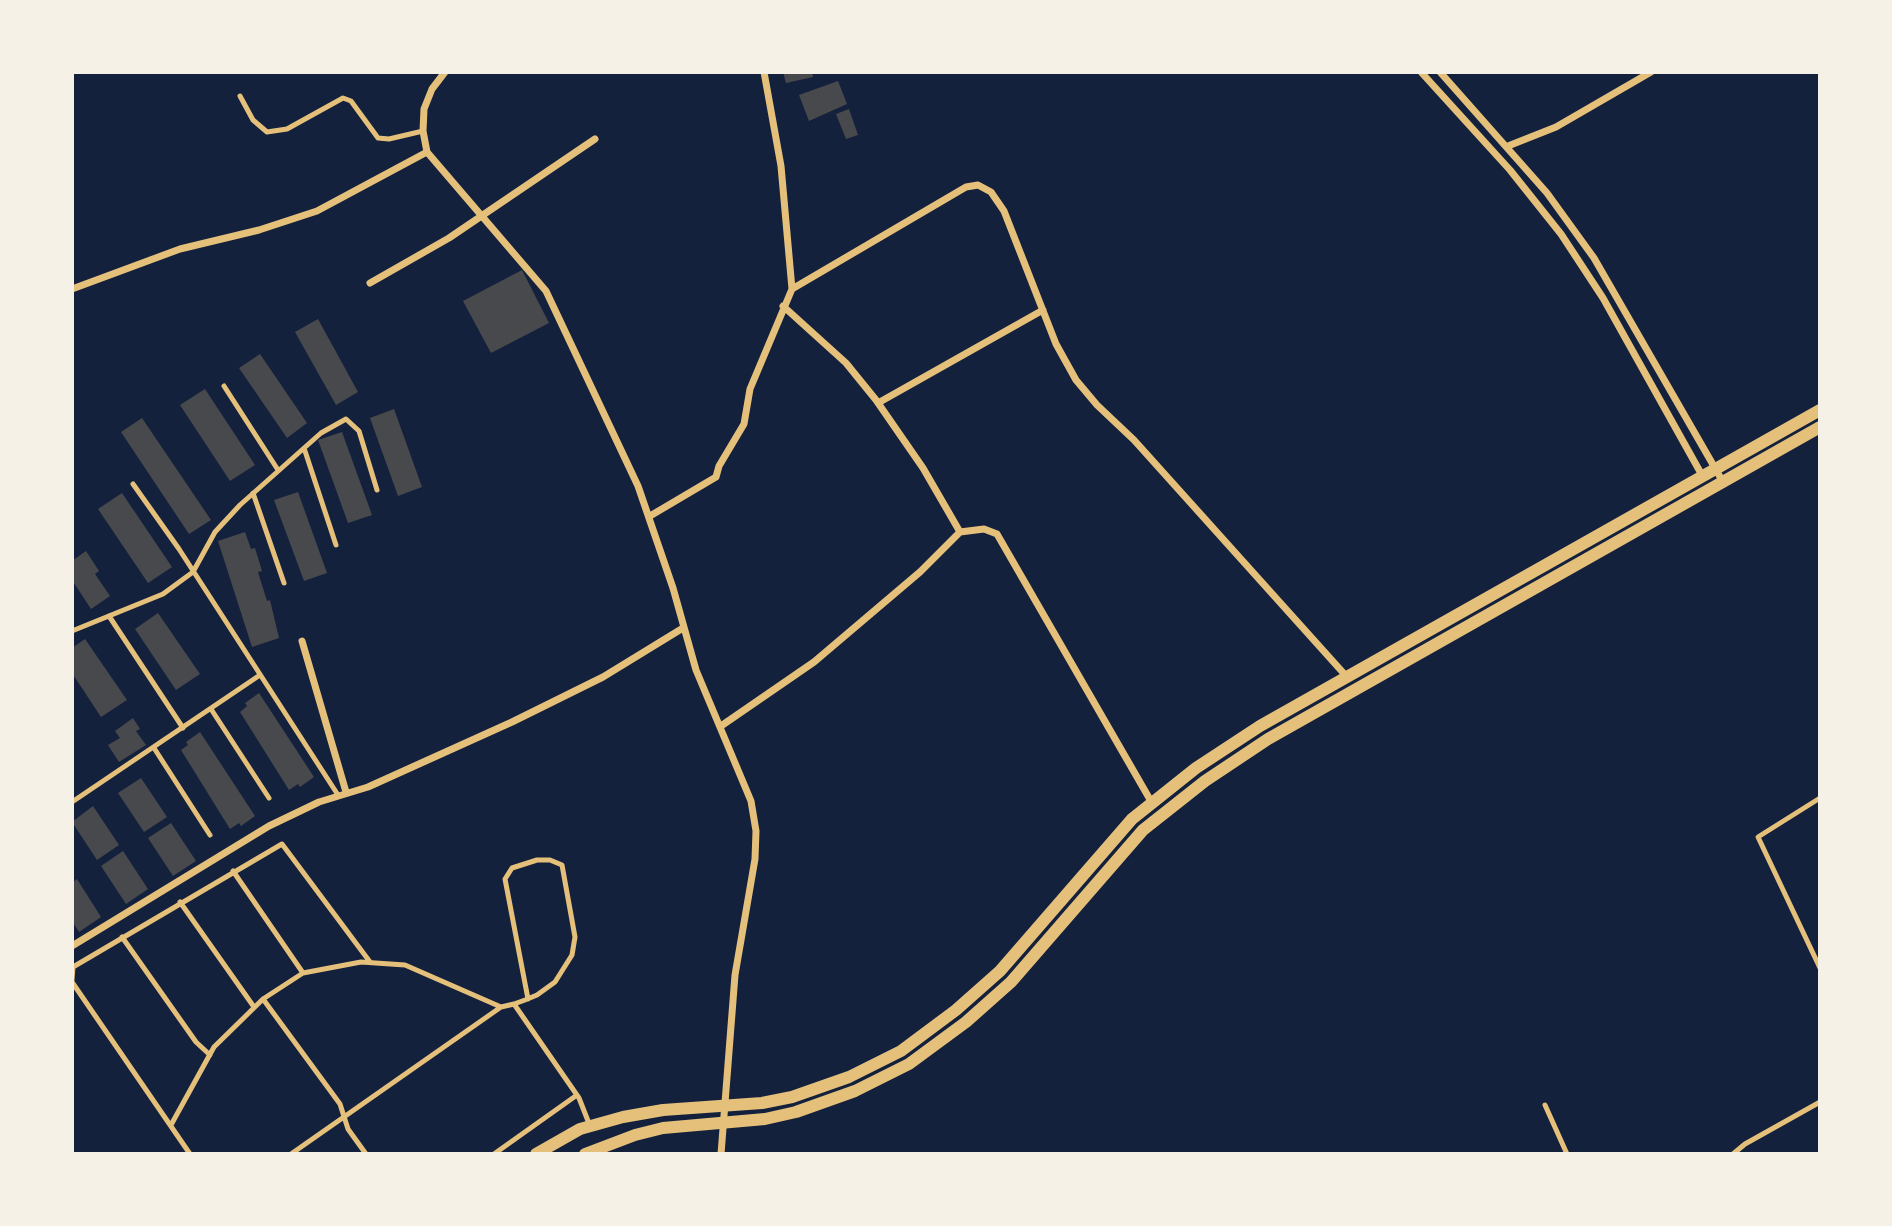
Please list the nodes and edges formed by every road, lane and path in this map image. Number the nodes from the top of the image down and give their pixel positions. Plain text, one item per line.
1 (445, 72) edge
2 (764, 72) edge
3 (1421, 72) edge
4 (1440, 72) edge
5 (1651, 72) edge
6 (240, 96) dead end
7 (422, 131) junction
8 (595, 139) dead end
9 (1508, 146) junction
10 (427, 152) junction
11 (481, 216) junction
12 (370, 283) dead end
13 (72, 289) edge
14 (792, 289) junction
15 (783, 306) junction
16 (1043, 310) junction
17 (224, 386) dead end
18 (878, 403) junction
19 (1820, 410) edge
20 (1820, 428) edge
21 (304, 448) junction
22 (1715, 469) junction
23 (278, 470) junction
24 (1703, 476) junction
25 (1723, 482) junction
26 (133, 484) dead end
27 (1710, 489) junction
28 (377, 490) dead end
29 (253, 493) junction
30 (650, 516) junction
31 (960, 532) junction
32 (337, 545) dead end
33 (194, 572) junction
34 (284, 583) dead end
35 (109, 616) junction
36 (683, 628) junction
37 (72, 631) edge
38 (302, 641) dead end
39 (260, 675) junction
40 (1347, 677) junction
41 (211, 709) junction
42 (721, 726) junction
43 (183, 728) junction
44 (154, 748) junction
45 (342, 793) junction
46 (1820, 798) edge
47 (269, 799) dead end
48 (72, 802) edge
49 (1152, 803) junction
50 (210, 835) dead end
51 (233, 871) junction
52 (180, 902) junction
53 (122, 937) junction
54 (72, 946) edge
55 (370, 962) junction
56 (1820, 968) edge
57 (303, 973) junction
58 (72, 981) edge
59 (263, 999) junction
60 (528, 999) junction
61 (513, 1004) junction
62 (254, 1007) junction
63 (501, 1007) junction
64 (210, 1055) junction
65 (577, 1095) junction
66 (1820, 1102) edge
67 (1545, 1105) dead end
68 (727, 1106) junction
69 (344, 1117) junction
70 (725, 1122) junction
71 (171, 1125) junction
72 (590, 1126) junction
73 (190, 1154) edge
74 (292, 1154) edge
75 (366, 1154) edge
76 (494, 1154) edge
77 (536, 1154) edge
78 (585, 1154) edge
79 (721, 1154) edge
80 (1567, 1154) edge
81 (1733, 1154) edge

1 - 7 street
2 - 14 street
3 - 24 street
4 - 9 street
5 - 9 street
6 - 7 lane
7 - 10 street
8 - 11 street
9 - 22 street
10 - 11 street
10 - 13 street
11 - 12 street
11 - 30 street
14 - 15 street
14 - 16 street
15 - 18 street
15 - 30 street
16 - 18 street
16 - 40 street
17 - 23 lane
18 - 31 street
19 - 22 street
20 - 25 street
21 - 23 lane
21 - 28 lane
21 - 32 lane
22 - 24 street
22 - 25 street
23 - 29 lane
24 - 27 street
24 - 40 street
25 - 27 street
26 - 33 lane
27 - 70 street
29 - 33 lane
29 - 34 lane
30 - 36 street
31 - 42 street
31 - 49 street
33 - 35 lane
33 - 39 lane
35 - 37 lane
35 - 43 lane
36 - 42 street
36 - 45 street
38 - 45 street
39 - 41 lane
39 - 45 lane
40 - 49 street
41 - 43 lane
41 - 47 lane
42 - 68 street
43 - 44 lane
44 - 48 lane
44 - 50 lane
45 - 54 street
46 - 56 lane
49 - 68 street
51 - 52 lane
51 - 55 lane
51 - 57 lane
52 - 53 lane
52 - 62 lane
53 - 58 lane
53 - 64 lane
55 - 57 lane
55 - 63 lane
57 - 59 lane
58 - 71 lane
59 - 62 lane
59 - 69 lane
60 - 60 lane
60 - 61 lane
61 - 63 lane
61 - 65 lane
62 - 64 lane
63 - 69 lane
64 - 71 lane
65 - 72 lane
65 - 76 lane
66 - 81 lane
67 - 80 lane
68 - 70 street
68 - 72 street
69 - 74 lane
69 - 75 lane
70 - 78 street
70 - 79 street
71 - 73 lane
72 - 77 street

